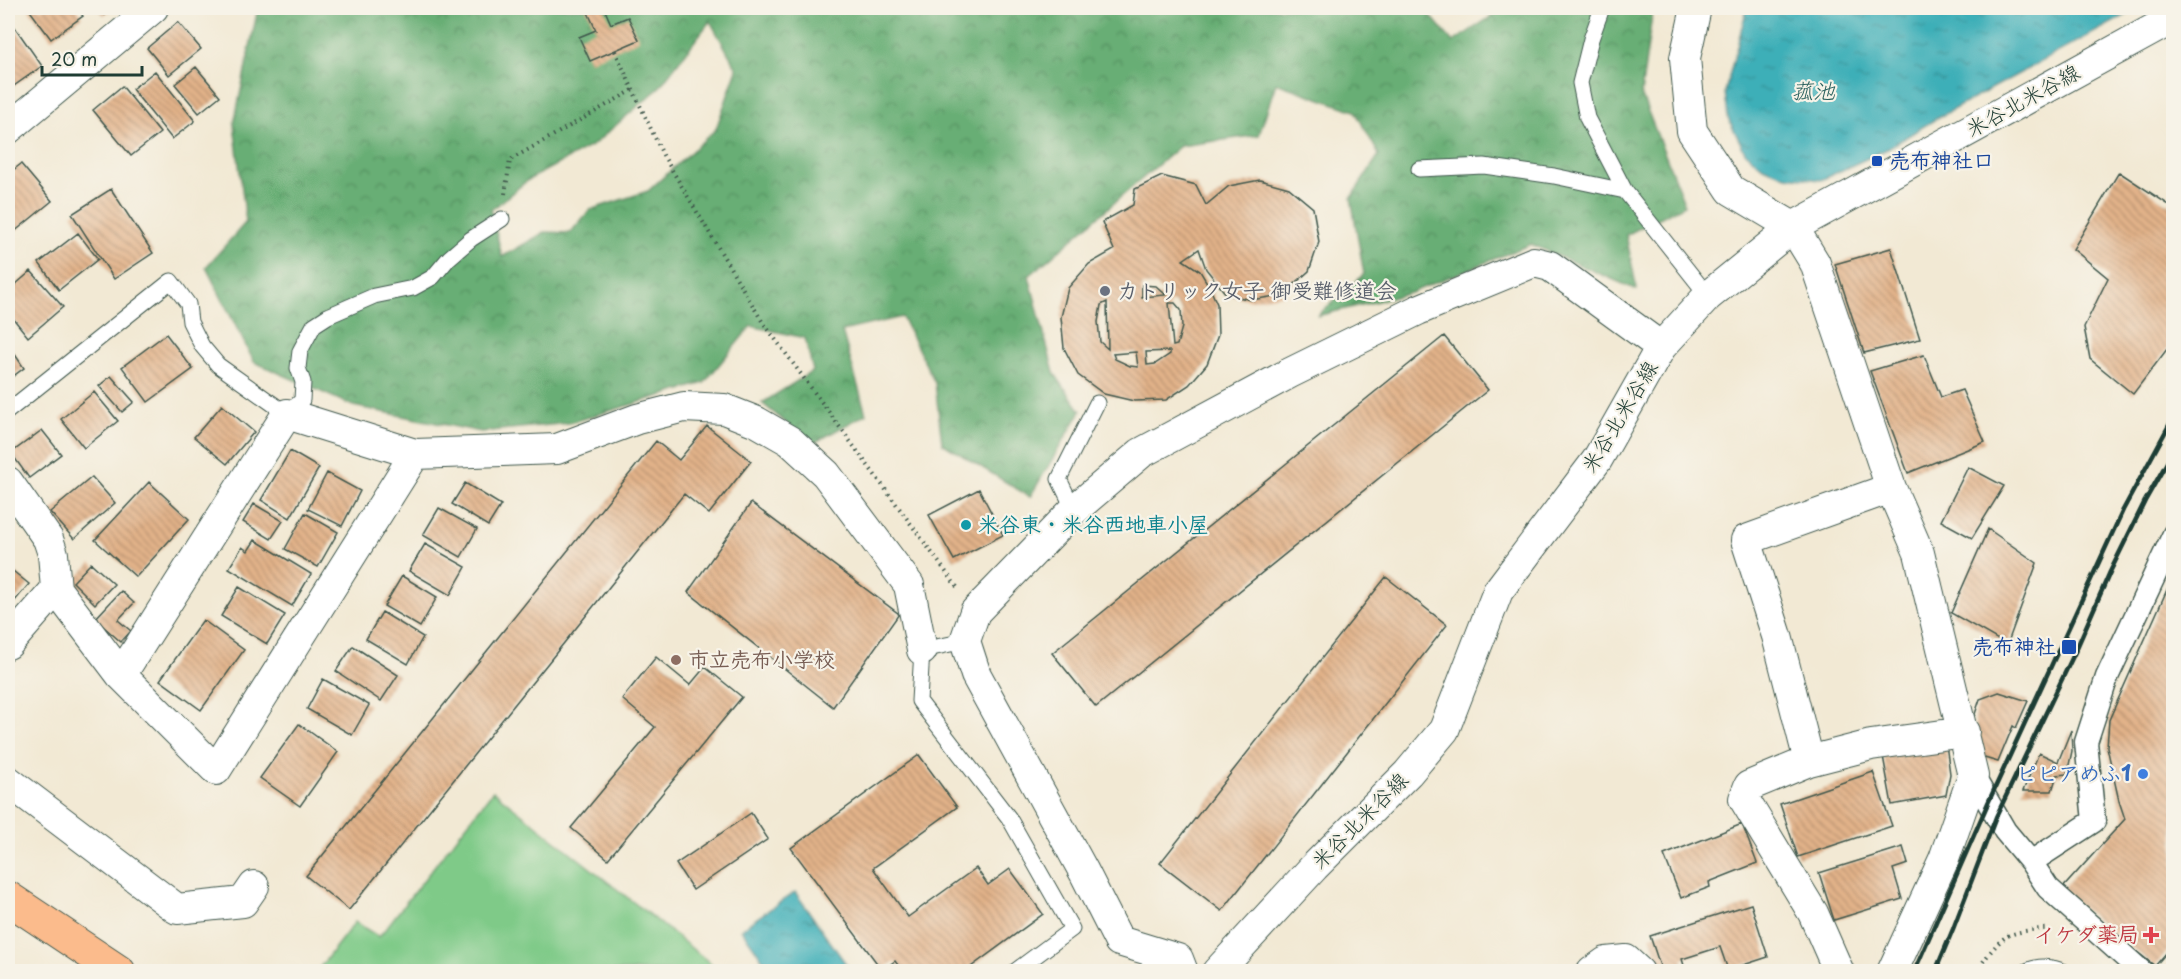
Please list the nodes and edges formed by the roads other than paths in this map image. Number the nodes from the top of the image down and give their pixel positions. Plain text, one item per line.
1 (153, 8) edge
2 (1602, 8) edge
3 (1696, 8) edge
4 (2174, 18) edge
5 (8, 129) edge
6 (1419, 169) dead end
7 (1625, 191) junction
8 (502, 219) road end
9 (1793, 227) junction
10 (1708, 296) junction
11 (1661, 346) junction
12 (1096, 402) dead end
13 (8, 411) edge
14 (287, 414) junction
15 (415, 454) junction
16 (8, 482) edge
17 (1891, 488) junction
18 (1074, 510) junction
19 (2174, 534) edge
20 (56, 589) junction
21 (965, 641) junction
22 (8, 644) edge
23 (921, 650) junction
24 (121, 675) junction
25 (1964, 732) junction
26 (1809, 761) junction
27 (1973, 776) junction
28 (8, 781) edge
29 (2031, 862) junction
30 (254, 886) dead end
31 (8, 898) edge
32 (119, 972) edge
33 (1014, 972) edge
34 (1183, 972) edge
35 (1217, 972) edge
36 (1592, 972) edge
37 (1639, 972) edge
38 (1839, 972) edge
39 (1892, 972) edge
40 (2025, 972) edge
41 (2065, 972) edge
42 (2142, 972) edge

1 - 5 street
2 - 7 lane
3 - 9 street
4 - 9 street, 米谷北米谷線
6 - 7 lane
7 - 10 lane
8 - 14 lane
9 - 10 street, 米谷北米谷線
9 - 17 street
10 - 11 street, 米谷北米谷線
11 - 18 street
11 - 35 street, 米谷北米谷線
12 - 18 lane
13 - 14 lane
14 - 15 street
14 - 24 street
15 - 23 street
15 - 24 street
16 - 20 street
17 - 25 street
17 - 26 street
18 - 21 street
19 - 29 street
20 - 22 street
20 - 24 street
21 - 23 lane
21 - 34 street
23 - 33 lane
25 - 26 street
25 - 27 street
26 - 38 street
27 - 29 street
27 - 39 street
28 - 30 street
29 - 42 street
31 - 32 highway
36 - 37 street
40 - 41 lane

